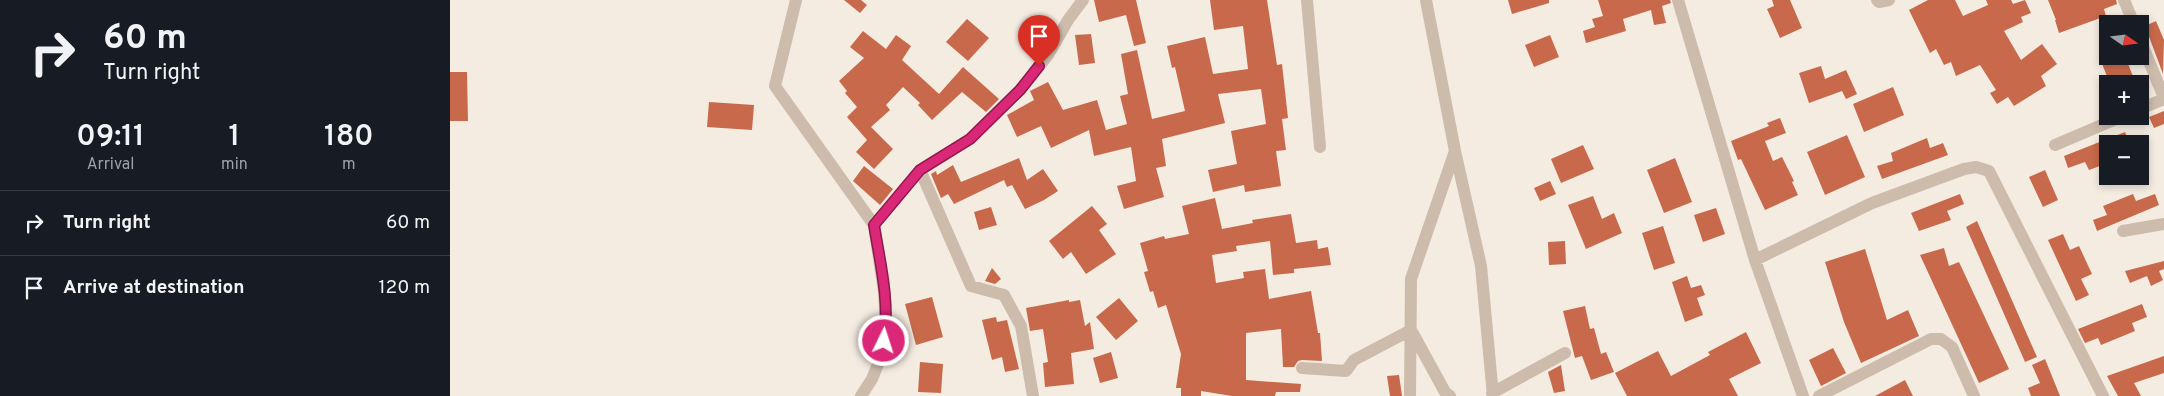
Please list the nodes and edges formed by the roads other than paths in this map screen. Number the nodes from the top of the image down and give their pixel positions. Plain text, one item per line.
1 (796, 0) edge
2 (1083, 0) edge
3 (1307, 0) edge
4 (1426, 0) edge
5 (1678, 0) edge
6 (1877, 0) edge
7 (1889, 0) edge
8 (2124, 0) edge
9 (2130, 15) edge
10 (2149, 62) edge
11 (2164, 99) edge
12 (2149, 105) edge
13 (2102, 125) edge
14 (2055, 145) dead end
15 (1320, 147) dead end
16 (1455, 151) junction
17 (920, 170) junction
18 (2164, 224) edge
19 (874, 225) junction
20 (2123, 231) dead end
21 (1754, 260) junction
22 (1411, 330) junction
23 (1565, 353) dead end
24 (1302, 368) dead end
25 (1493, 394) edge
26 (861, 396) edge
27 (1033, 396) edge
28 (1410, 396) edge
29 (1450, 396) edge
30 (1803, 396) edge
31 (1819, 396) edge
32 (1974, 396) edge
33 (2103, 396) edge

1 - 19 street
2 - 17 street
3 - 15 street
4 - 16 street
5 - 21 street
6 - 7 street
8 - 9 street
10 - 11 street
11 - 12 street
13 - 14 street
16 - 22 street
16 - 25 street
17 - 19 street
17 - 27 street
18 - 20 street
19 - 26 street
21 - 30 street
21 - 33 street
22 - 24 street
22 - 28 street
22 - 29 street
23 - 25 street
31 - 32 street

